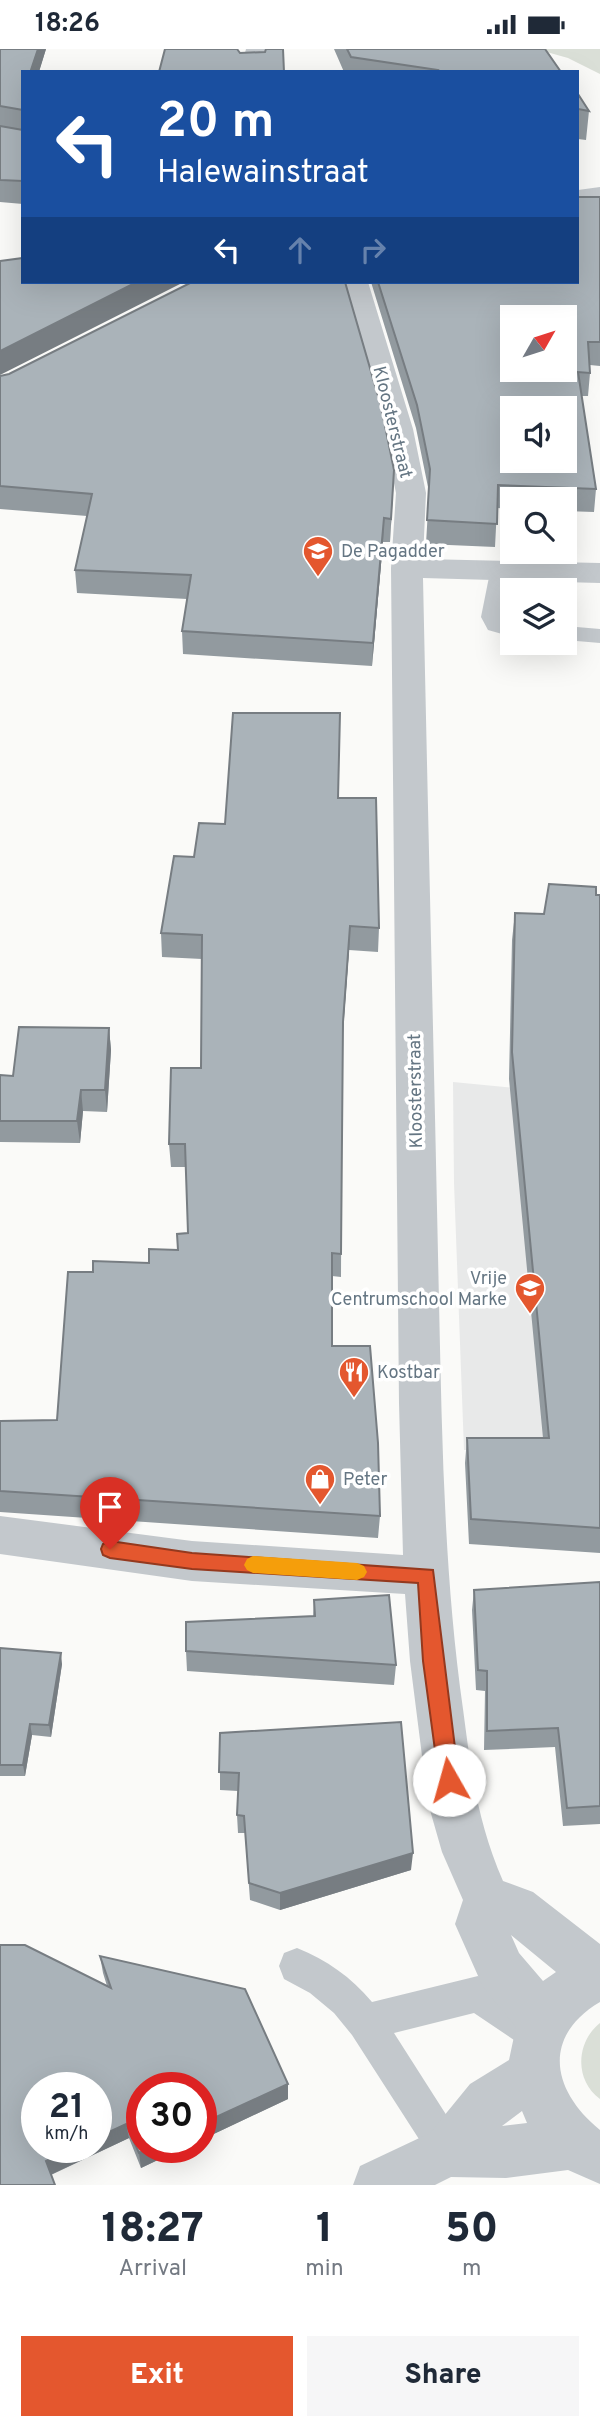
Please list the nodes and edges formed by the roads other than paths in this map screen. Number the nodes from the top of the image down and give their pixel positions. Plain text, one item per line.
1 (258, 49) edge
2 (253, 70) edge
3 (600, 195) edge
4 (579, 198) edge
5 (355, 284) edge
6 (407, 568) junction
7 (501, 572) junction
8 (600, 573) edge
9 (500, 626) edge
10 (577, 634) edge
11 (600, 636) edge
12 (0, 1535) edge
13 (426, 1576) junction
14 (487, 1901) junction
15 (297, 1966) dead end
16 (600, 1975) edge
17 (365, 2022) junction
18 (539, 2043) junction
19 (587, 2150) edge
20 (448, 2151) junction
21 (379, 2185) edge

1 - 2 street
3 - 4 street
5 - 6 street, Kloosterstraat
6 - 7 street
6 - 13 street, Kloosterstraat
7 - 8 street
7 - 9 lane
10 - 11 lane
12 - 13 street
13 - 14 street, Kloosterstraat
14 - 16 street
14 - 18 street, Kloosterstraat
15 - 17 lane
16 - 18 street
17 - 18 lane
17 - 20 lane
18 - 19 street
18 - 20 street
19 - 20 street
20 - 21 street

